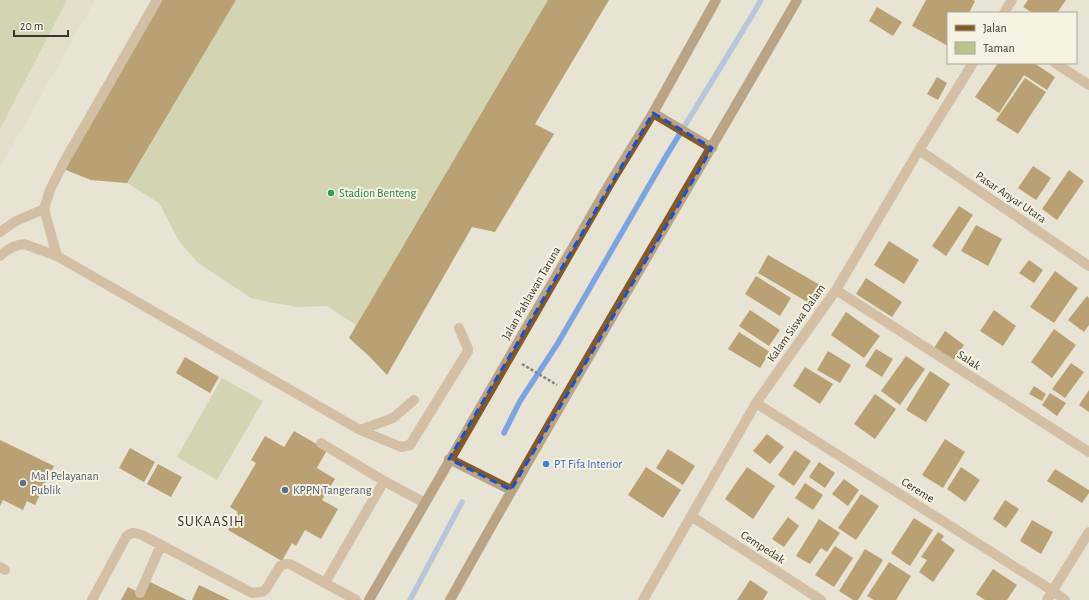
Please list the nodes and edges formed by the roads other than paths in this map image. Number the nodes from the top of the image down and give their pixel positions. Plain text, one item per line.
1 (157, 0) edge
2 (716, 0) edge
3 (797, 0) edge
4 (1012, 0) edge
5 (1005, 12) edge
6 (972, 64) edge
7 (1057, 64) edge
8 (1089, 85) edge
9 (653, 113) junction
10 (712, 148) junction
11 (919, 150) junction
12 (44, 209) junction
13 (0, 232) edge
14 (0, 256) edge
15 (57, 256) junction
16 (1089, 265) edge
17 (836, 290) junction
18 (459, 328) dead end
19 (414, 400) dead end
20 (756, 403) junction
21 (360, 430) junction
22 (321, 443) dead end
23 (1089, 452) edge
24 (449, 460) junction
25 (384, 481) junction
26 (511, 490) junction
27 (425, 503) junction
28 (691, 516) junction
29 (1089, 532) edge
30 (162, 545) junction
31 (325, 583) junction
32 (1053, 591) junction
33 (140, 593) dead end
34 (260, 597) edge
35 (92, 600) edge
36 (356, 600) edge
37 (369, 600) edge
38 (450, 600) edge
39 (643, 600) edge
40 (821, 600) edge
41 (1047, 600) edge
42 (1065, 600) edge

1 - 12 street
2 - 9 main road, Jalan Pahlawan Taruna
3 - 10 main road
4 - 5 street
6 - 11 street, Kalam Siswa Dalam
7 - 8 street
9 - 10 main road
9 - 24 main road, Jalan Pahlawan Taruna
10 - 26 main road
11 - 16 street, Pasar Anyar Utara
11 - 17 street, Kalam Siswa Dalam
12 - 13 street
12 - 15 street
14 - 15 street
15 - 21 street
17 - 20 street, Kalam Siswa Dalam
17 - 23 street, Salak
18 - 21 street
19 - 21 street
20 - 28 street, Kalam Siswa Dalam
20 - 32 street, Cereme
22 - 25 street
24 - 26 main road
24 - 27 main road, Jalan Pahlawan Taruna
25 - 27 street
25 - 31 street
26 - 38 main road
27 - 37 main road, Jalan Pahlawan Taruna
28 - 39 street, Kalam Siswa Dalam
28 - 40 street, Cempedak
29 - 32 street
30 - 33 street
30 - 34 street
30 - 35 street
31 - 34 street
31 - 36 street
32 - 41 street
32 - 42 street, Cereme

